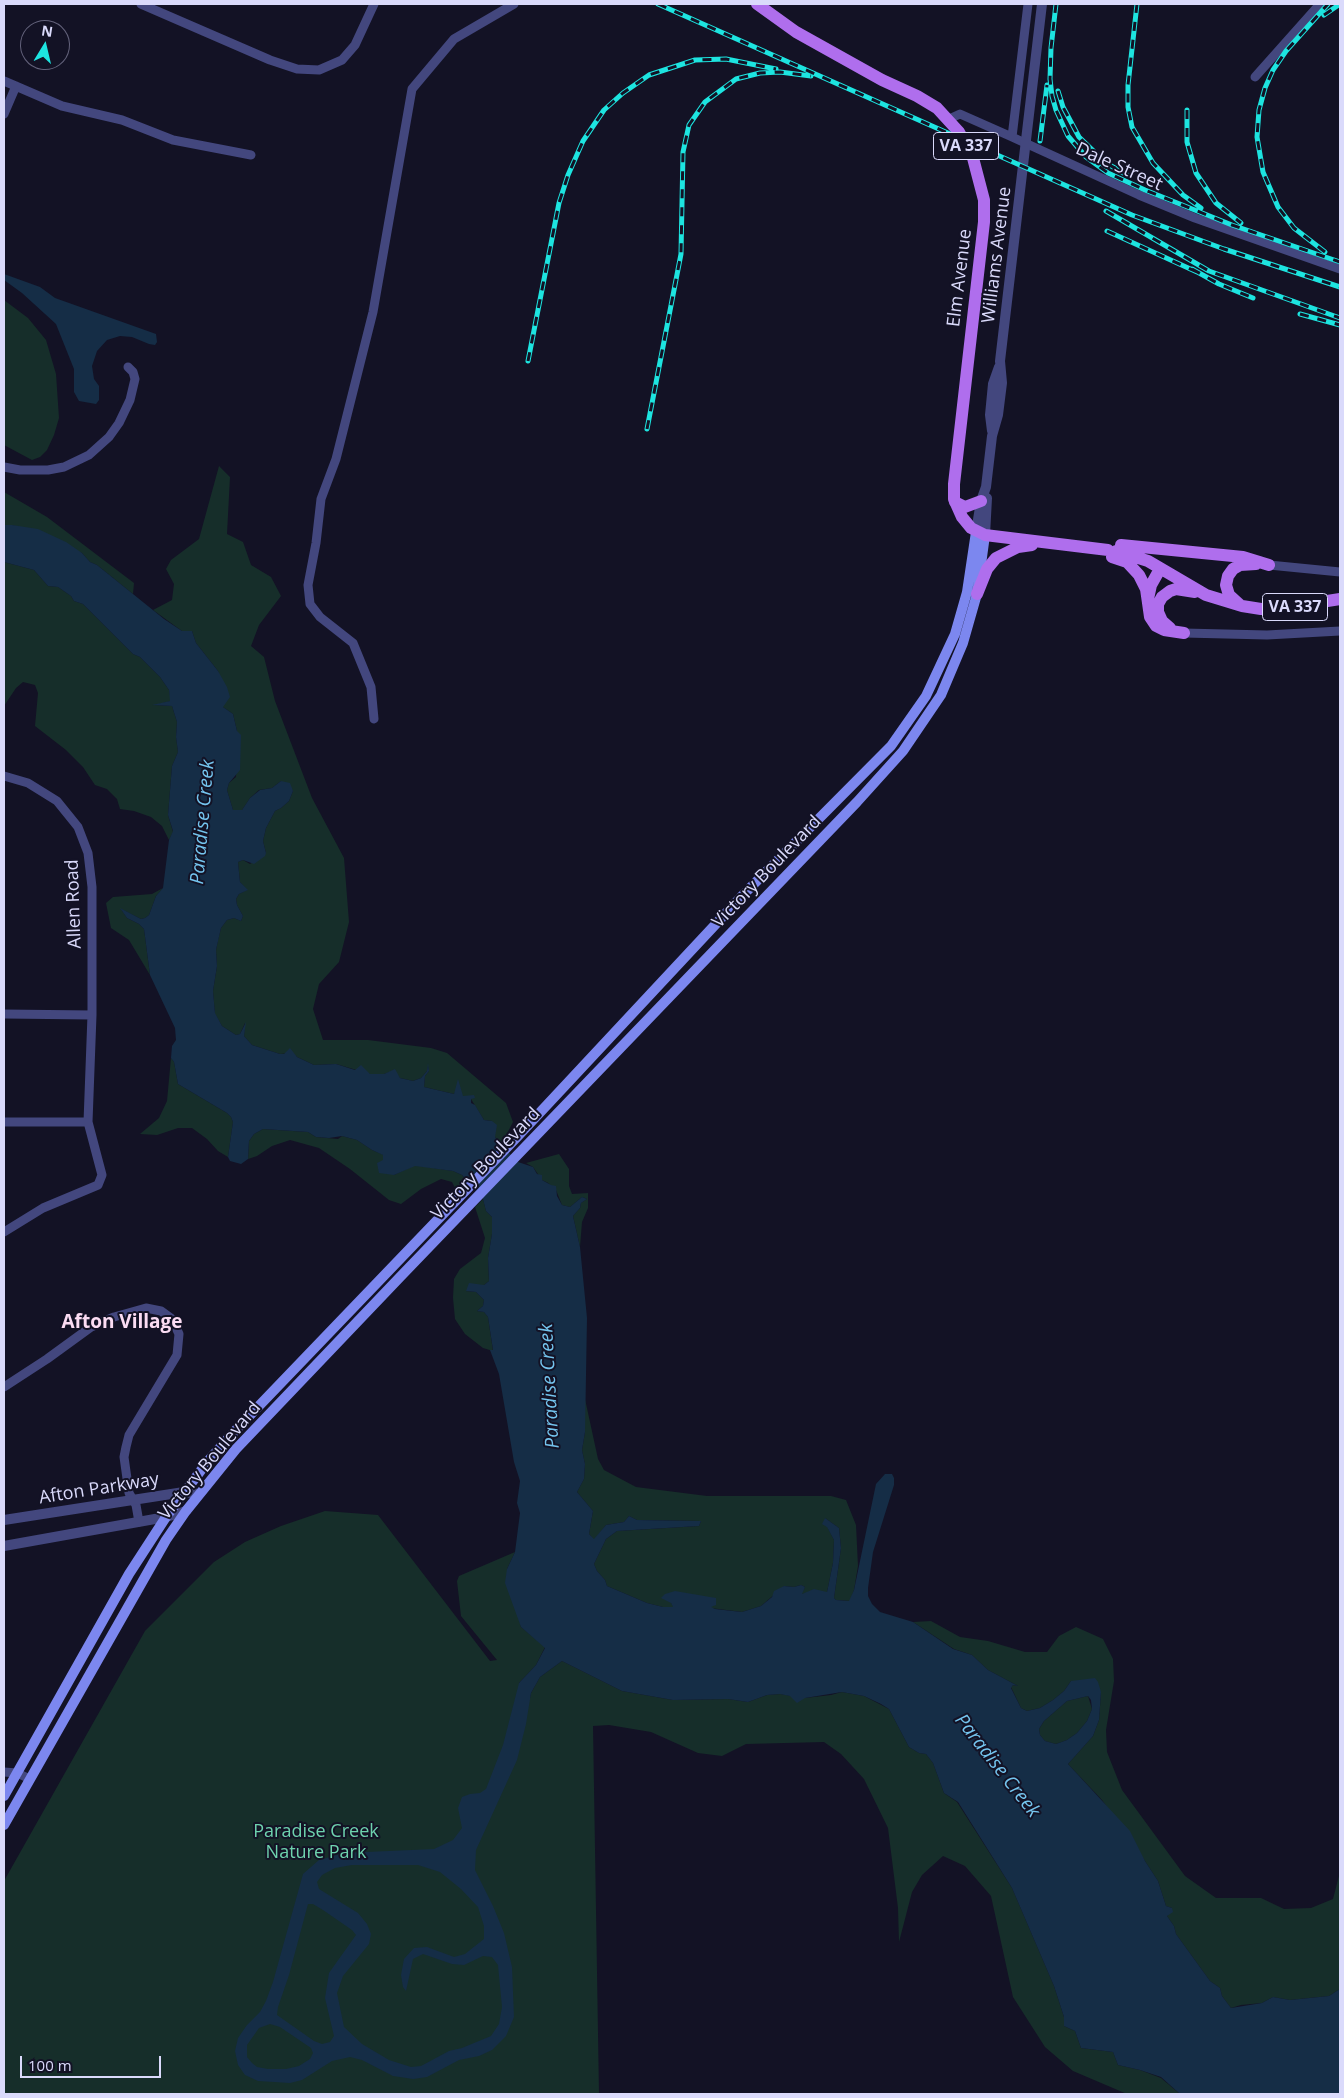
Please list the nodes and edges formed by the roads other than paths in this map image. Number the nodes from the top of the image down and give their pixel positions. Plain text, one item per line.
1 (141, 4) edge
2 (374, 4) edge
3 (514, 4) edge
4 (757, 4) edge
5 (1028, 4) edge
6 (1042, 4) edge
7 (1320, 4) edge
8 (1255, 77) dead end
9 (4, 81) edge
10 (16, 86) junction
11 (4, 114) edge
12 (948, 119) junction
13 (1012, 137) junction
14 (252, 155) dead end
15 (1340, 269) edge
16 (128, 367) dead end
17 (4, 468) edge
18 (986, 487) junction
19 (981, 501) junction
20 (955, 502) junction
21 (980, 533) junction
22 (1047, 544) junction
23 (1068, 546) junction
24 (1112, 550) junction
25 (1269, 565) junction
26 (1160, 568) junction
27 (1340, 572) edge
28 (977, 594) junction
29 (1206, 595) junction
30 (1148, 599) junction
31 (1340, 599) edge
32 (1246, 606) junction
33 (1340, 632) edge
34 (1184, 633) junction
35 (921, 704) junction
36 (932, 710) junction
37 (374, 720) dead end
38 (4, 776) edge
39 (4, 1014) edge
40 (92, 1015) junction
41 (4, 1122) edge
42 (88, 1122) junction
43 (4, 1232) edge
44 (4, 1387) edge
45 (184, 1492) junction
46 (199, 1494) junction
47 (132, 1500) junction
48 (186, 1511) junction
49 (166, 1517) junction
50 (4, 1520) edge
51 (139, 1522) junction
52 (4, 1546) edge
53 (4, 1772) edge
54 (17, 1773) junction
55 (30, 1779) junction
56 (4, 1796) edge
57 (4, 1825) edge

1 - 2 street
3 - 37 street
4 - 12 main road, Elm Avenue / VA 337
5 - 13 street
6 - 18 street, Williams Avenue
7 - 8 street
9 - 10 street
10 - 11 street
10 - 14 street
12 - 13 street, Dale Street
12 - 20 main road, Elm Avenue / VA 337
13 - 15 street, Dale Street
16 - 17 street
18 - 19 street, Williams Avenue
18 - 21 street, Williams Avenue
19 - 20 main road
19 - 21 street, Williams Avenue
20 - 21 main road
21 - 22 main road
21 - 28 main road, Victory Boulevard
21 - 35 main road, Victory Boulevard
22 - 23 main road
22 - 28 main road
23 - 24 main road
23 - 24 main road
24 - 25 main road
24 - 26 main road, VA 337
24 - 30 main road
25 - 27 street
25 - 32 main road
26 - 29 main road, VA 337
26 - 30 main road
28 - 36 main road, Victory Boulevard
29 - 32 main road, VA 337
29 - 34 main road
30 - 34 main road
31 - 32 main road, VA 337
33 - 34 street
35 - 36 main road
35 - 45 main road, Victory Boulevard
36 - 46 main road, Victory Boulevard
38 - 40 street, Allen Road
39 - 40 street
40 - 42 street, Allen Road
41 - 42 street
42 - 43 street, Allen Road
44 - 47 street
45 - 46 street, Afton Parkway
45 - 47 street, Afton Parkway
45 - 49 main road, Victory Boulevard
46 - 48 main road, Victory Boulevard
47 - 50 street, Afton Parkway
47 - 51 street
48 - 49 street
48 - 55 main road, Victory Boulevard
49 - 51 street
49 - 54 main road, Victory Boulevard
51 - 52 street
53 - 54 street
54 - 55 street
54 - 56 main road, Victory Boulevard
55 - 57 main road, Victory Boulevard

